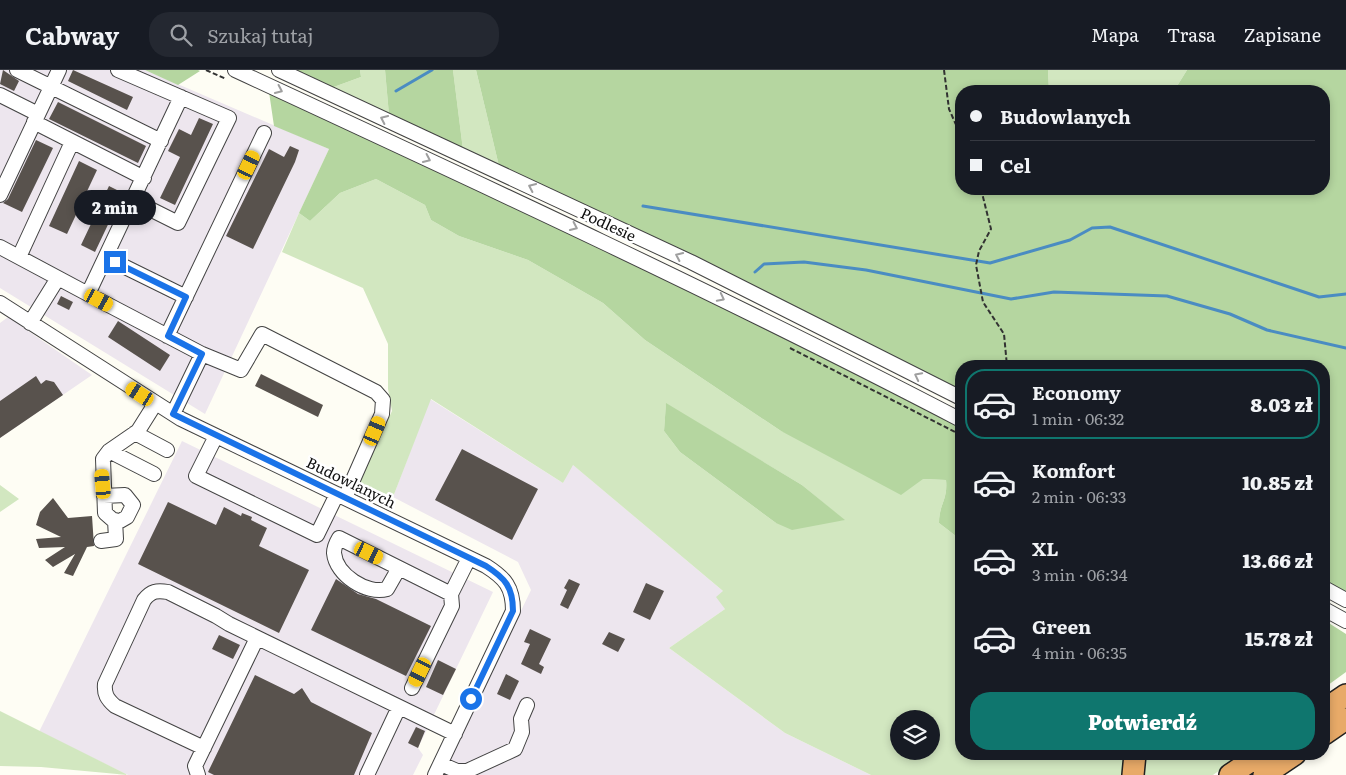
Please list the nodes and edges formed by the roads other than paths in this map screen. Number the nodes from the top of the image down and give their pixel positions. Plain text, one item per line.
1 (17, 70) edge
2 (59, 70) edge
3 (118, 70) edge
4 (279, 70) edge
5 (234, 76) edge
6 (51, 87) junction
7 (0, 95) edge
8 (181, 97) junction
9 (36, 118) junction
10 (264, 133) dead end
11 (161, 141) junction
12 (72, 142) junction
13 (144, 178) junction
14 (0, 195) edge
15 (134, 201) junction
16 (0, 247) edge
17 (19, 257) junction
18 (115, 262) dead end
19 (58, 278) junction
20 (186, 297) junction
21 (99, 300) dead end
22 (0, 303) edge
23 (30, 322) junction
24 (168, 336) junction
25 (202, 354) junction
26 (955, 395) edge
27 (155, 404) junction
28 (173, 414) junction
29 (955, 417) edge
30 (135, 433) junction
31 (216, 436) junction
32 (167, 450) dead end
33 (109, 451) junction
34 (154, 474) dead end
35 (104, 496) junction
36 (341, 496) junction
37 (115, 520) junction
38 (101, 541) dead end
39 (469, 558) junction
40 (399, 568) junction
41 (1330, 591) edge
42 (451, 594) junction
43 (1346, 600) edge
44 (1330, 612) edge
45 (1346, 621) edge
46 (257, 638) junction
47 (412, 688) dead end
48 (1346, 695) edge
49 (527, 705) dead end
50 (1330, 706) edge
51 (399, 707) junction
52 (1346, 719) edge
53 (1330, 730) edge
54 (455, 734) junction
55 (204, 748) junction
56 (1134, 760) edge
57 (1252, 760) edge
58 (1286, 760) edge
59 (438, 769) edge
60 (198, 775) edge
61 (367, 775) edge
62 (1133, 775) edge
63 (1230, 775) edge
64 (1264, 775) edge

1 - 6 street
2 - 6 street
3 - 8 street
26 -> 4 street, Podlesie
5 -> 29 street, Podlesie
6 - 9 street
6 - 11 street
7 - 9 street
8 - 11 street
8 - 15 street
9 - 12 street
9 - 14 street
10 - 20 street
11 - 13 street
12 - 13 street
12 - 17 street
13 - 15 street
15 - 19 street
16 - 17 street
17 - 19 street
18 - 20 street
19 - 23 street
20 - 24 street
21 - 24 street
22 - 23 street, Budowlanych
23 - 27 street, Budowlanych
24 - 25 street
25 - 28 street
25 - 36 street
27 - 28 street, Budowlanych
27 - 30 street
28 - 31 street, Budowlanych
30 - 32 street
30 - 33 street
31 - 36 street, Budowlanych
31 - 36 street
33 - 34 street
33 - 35 street
35 - 37 street
35 - 37 street
36 - 39 street, Budowlanych
37 - 38 street
39 - 42 street
39 - 54 street, Budowlanych
40 - 40 street
40 - 42 street
41 - 43 street
42 - 47 street
44 - 45 street
46 - 51 street
46 - 55 street
46 - 55 street
48 - 50 highway
49 - 59 street
51 - 54 street
51 - 61 street
52 - 53 highway
54 - 59 street, Budowlanych
55 - 60 street
56 - 62 highway
57 - 63 highway
58 - 64 highway

